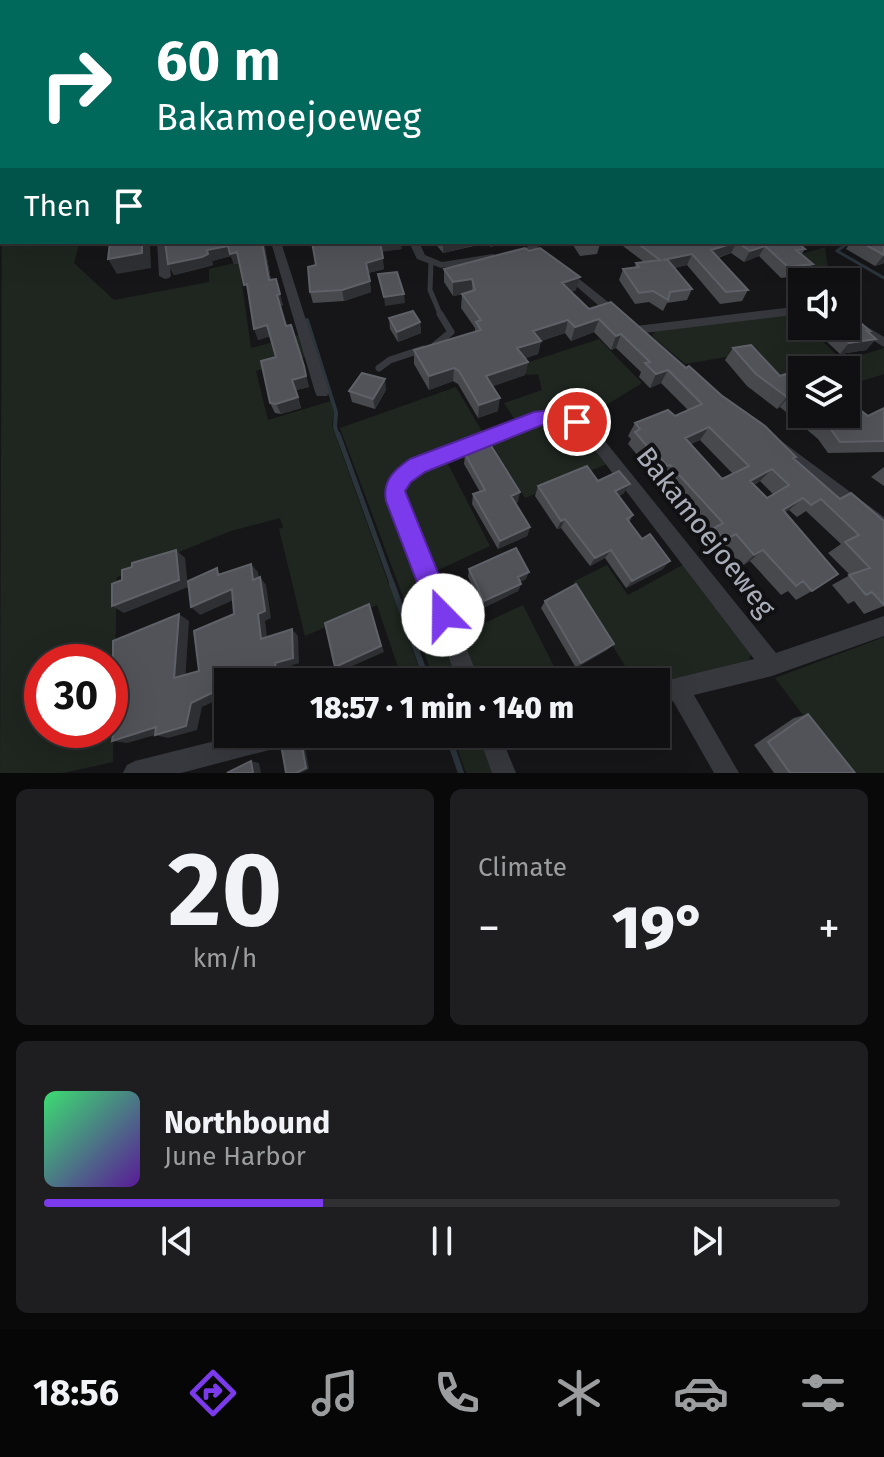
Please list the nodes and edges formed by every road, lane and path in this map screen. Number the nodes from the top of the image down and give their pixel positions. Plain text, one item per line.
1 (162, 244) edge
2 (277, 244) edge
3 (415, 244) edge
4 (539, 252) edge
5 (512, 253) edge
6 (499, 256) edge
7 (431, 262) junction
8 (165, 276) dead end
9 (788, 312) edge
10 (860, 327) edge
11 (884, 343) edge
12 (379, 368) dead end
13 (322, 392) dead end
14 (773, 441) edge
15 (884, 528) edge
16 (884, 626) edge
17 (772, 665) junction
18 (464, 668) edge
19 (670, 691) edge
20 (670, 696) edge
21 (233, 748) edge
22 (494, 748) edge
23 (135, 773) edge
24 (504, 773) edge
25 (727, 773) edge

1 - 8 street
2 - 13 street
3 - 7 street
4 - 5 street
4 - 9 street
6 - 7 street
7 - 12 lane
10 - 11 street
14 - 15 street
16 - 17 street
17 - 18 street, Bakamoejoeweg
17 - 19 street
20 - 25 street
21 - 23 street
22 - 24 street

